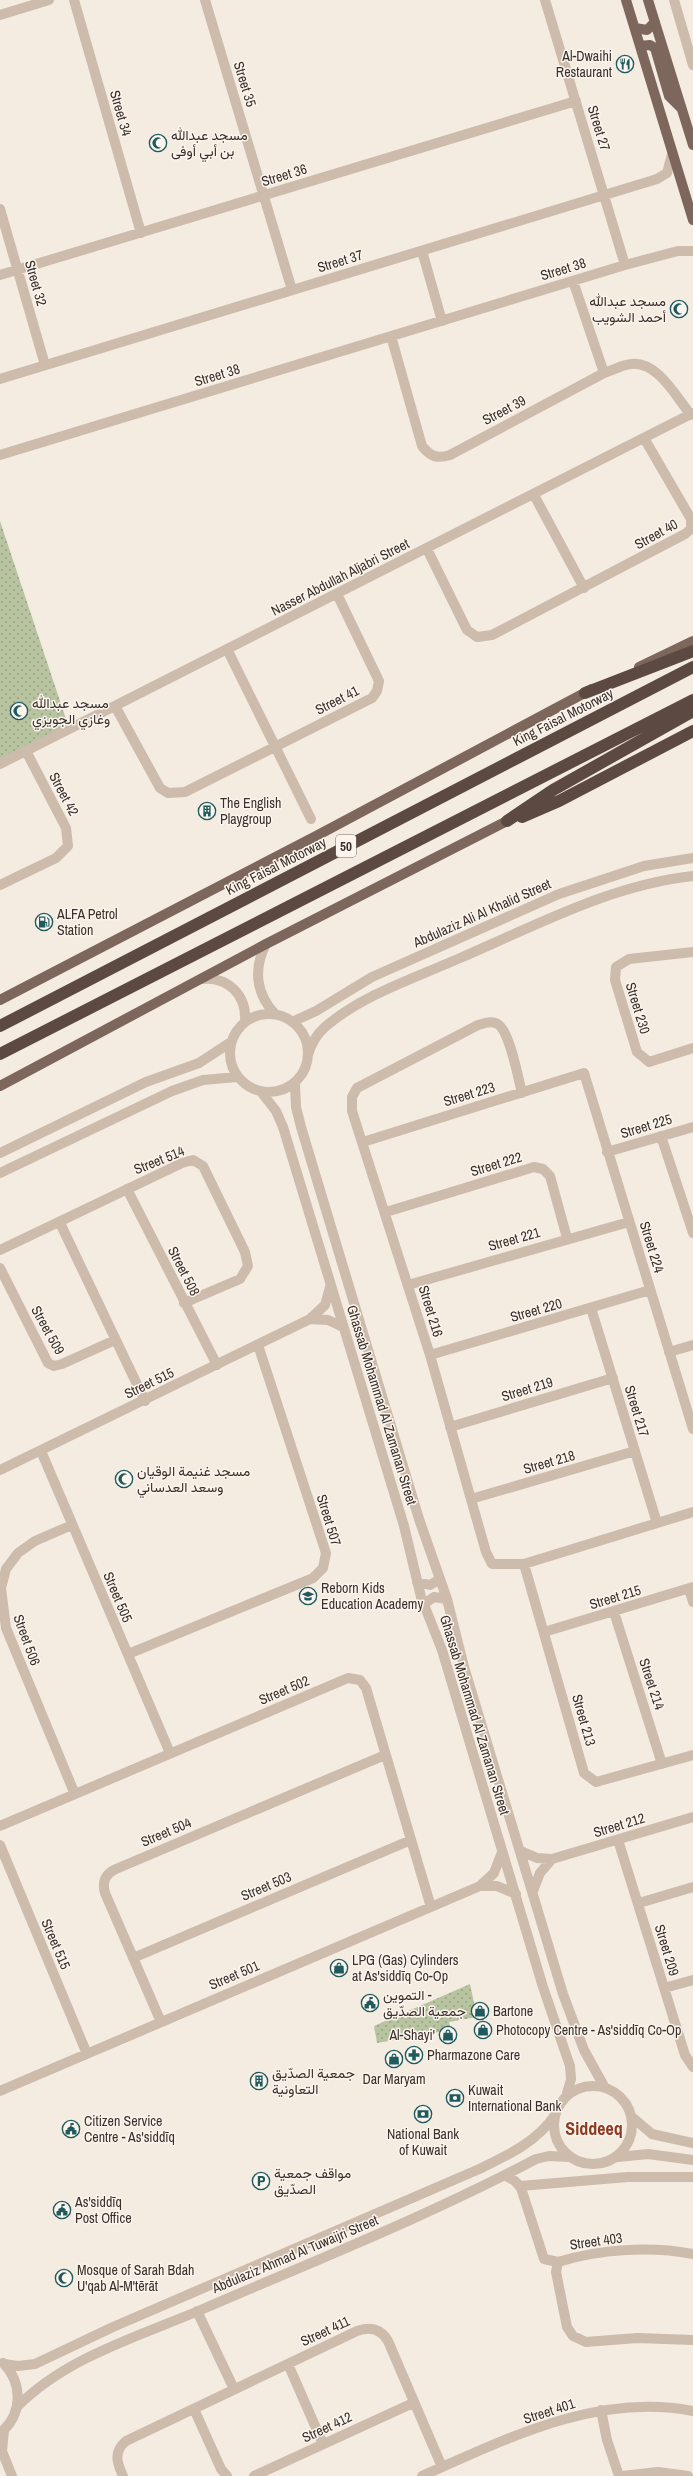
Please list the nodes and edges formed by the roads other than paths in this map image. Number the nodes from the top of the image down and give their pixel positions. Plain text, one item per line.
1 (49, 0) edge
2 (74, 0) edge
3 (205, 0) edge
4 (545, 0) edge
5 (626, 0) edge
6 (648, 0) edge
7 (674, 0) edge
8 (0, 15) edge
9 (655, 22) junction
10 (635, 28) junction
11 (640, 46) junction
12 (693, 65) edge
13 (576, 101) junction
14 (681, 108) junction
15 (693, 145) edge
16 (672, 154) junction
17 (605, 195) junction
18 (264, 196) junction
19 (0, 209) edge
20 (693, 220) edge
21 (141, 233) junction
22 (422, 251) junction
23 (693, 251) edge
24 (625, 265) junction
25 (17, 270) junction
26 (0, 275) edge
27 (573, 281) junction
28 (292, 290) junction
29 (442, 321) junction
30 (390, 336) junction
31 (45, 365) junction
32 (604, 373) junction
33 (0, 379) edge
34 (692, 414) edge
35 (644, 438) junction
36 (0, 455) edge
37 (534, 495) junction
38 (427, 549) junction
39 (584, 588) junction
40 (337, 594) junction
41 (693, 641) edge
42 (227, 649) junction
43 (693, 651) edge
44 (693, 667) edge
45 (585, 693) junction
46 (693, 700) edge
47 (115, 706) junction
48 (693, 711) edge
49 (693, 731) edge
50 (276, 746) junction
51 (26, 751) junction
52 (0, 764) edge
53 (311, 819) dead end
54 (507, 821) junction
55 (693, 858) edge
56 (693, 876) edge
57 (0, 885) edge
58 (266, 944) junction
59 (693, 952) edge
60 (201, 979) junction
61 (0, 1000) edge
62 (275, 1014) junction
63 (244, 1022) junction
64 (292, 1022) junction
65 (0, 1026) edge
66 (231, 1042) junction
67 (693, 1048) edge
68 (0, 1054) edge
69 (308, 1055) junction
70 (584, 1073) joint
71 (237, 1077) junction
72 (295, 1084) junction
73 (0, 1086) edge
74 (522, 1092) junction
75 (262, 1093) junction
76 (693, 1127) edge
77 (661, 1136) junction
78 (363, 1142) junction
79 (608, 1152) junction
80 (0, 1153) edge
81 (0, 1173) edge
82 (127, 1189) junction
83 (689, 1207) edge
84 (386, 1212) junction
85 (629, 1222) junction
86 (60, 1223) junction
87 (693, 1233) edge
88 (567, 1238) junction
89 (0, 1250) edge
90 (0, 1268) edge
91 (330, 1285) junction
92 (408, 1285) junction
93 (650, 1290) junction
94 (184, 1303) junction
95 (591, 1308) junction
96 (310, 1319) junction
97 (344, 1328) junction
98 (115, 1340) junction
99 (258, 1345) junction
100 (693, 1345) edge
101 (669, 1352) junction
102 (430, 1355) junction
103 (217, 1365) junction
104 (613, 1378) junction
105 (145, 1401) junction
106 (450, 1427) junction
107 (693, 1429) edge
108 (635, 1451) junction
109 (41, 1452) junction
110 (0, 1470) edge
111 (471, 1499) junction
112 (693, 1512) edge
113 (657, 1523) junction
114 (72, 1524) junction
115 (524, 1564) junction
116 (440, 1579) junction
117 (417, 1582) junction
118 (691, 1588) edge
119 (447, 1599) junction
120 (693, 1602) edge
121 (424, 1604) junction
122 (614, 1612) junction
123 (544, 1632) junction
124 (128, 1654) junction
125 (170, 1753) junction
126 (385, 1754) junction
127 (693, 1755) edge
128 (662, 1764) junction
129 (74, 1792) junction
130 (693, 1817) edge
131 (0, 1826) edge
132 (411, 1840) junction
133 (618, 1840) junction
134 (0, 1844) edge
135 (503, 1851) junction
136 (521, 1851) junction
137 (552, 1859) junction
138 (480, 1886) junction
139 (693, 1887) edge
140 (533, 1893) junction
141 (516, 1894) junction
142 (639, 1903) junction
143 (431, 1907) junction
144 (133, 1958) junction
145 (693, 1980) edge
146 (664, 1988) junction
147 (161, 2022) junction
148 (87, 2054) junction
149 (693, 2067) edge
150 (605, 2088) junction
151 (0, 2091) edge
152 (566, 2097) junction
153 (555, 2115) junction
154 (632, 2117) junction
155 (693, 2143) edge
156 (570, 2157) junction
157 (618, 2157) junction
158 (693, 2160) edge
159 (506, 2176) junction
160 (693, 2177) edge
161 (520, 2186) junction
162 (693, 2254) edge
163 (558, 2262) junction
164 (198, 2311) junction
165 (693, 2340) edge
166 (2, 2362) edge
167 (288, 2364) junction
168 (234, 2389) junction
169 (413, 2403) junction
170 (17, 2407) junction
171 (194, 2409) junction
172 (601, 2410) junction
173 (693, 2411) edge
174 (2, 2432) edge
175 (323, 2444) junction
176 (3, 2463) edge
177 (442, 2467) junction
178 (12, 2476) edge
179 (123, 2476) edge
180 (227, 2476) edge
181 (254, 2476) edge
182 (422, 2476) edge
183 (621, 2476) edge
184 (688, 2476) edge

1 - 8 street
2 - 21 street, Street 34
3 - 18 street, Street 35
4 - 13 street, Street 27
5 - 10 main road
6 - 9 main road
7 - 12 street
9 - 10 main road
9 - 14 main road
10 - 11 main road
11 - 14 main road
11 - 16 main road
13 - 17 street, Street 27
13 - 18 street, Street 36
14 - 15 main road
16 - 17 street, Street 37
16 - 20 main road
17 - 22 street, Street 37
17 - 24 street, Street 27
18 - 21 street, Street 36
18 - 28 street, Street 35
19 - 25 street, Street 32
21 - 25 street, Street 36
22 - 28 street, Street 37
22 - 29 street
23 - 24 street, Street 38
24 - 27 street, Street 38
25 - 26 street, Street 36
25 - 31 street, Street 32
27 - 29 street, Street 38
27 - 32 street
28 - 31 street, Street 37
29 - 30 street, Street 38
30 - 32 street, Street 39
30 - 36 street, Street 38
31 - 33 street, Street 37
32 - 34 street, Street 39
34 - 35 street, Nasser Abdullah Aljabri Street
35 - 37 street, Nasser Abdullah Aljabri Street
35 - 39 street, Street 40
37 - 38 street, Nasser Abdullah Aljabri Street
37 - 39 street
38 - 39 street, Street 40
38 - 40 street, Nasser Abdullah Aljabri Street
40 - 42 street, Nasser Abdullah Aljabri Street
40 - 50 street, Street 41
41 - 45 main road, King Faisal Motorway
42 - 47 street, Nasser Abdullah Aljabri Street
42 - 50 street
43 - 45 highway
44 - 65 highway, King Faisal Motorway / 50
45 - 61 main road, King Faisal Motorway
46 - 68 highway, 50
47 - 50 street, Street 41
47 - 51 street, Nasser Abdullah Aljabri Street
48 - 54 highway
49 - 54 highway
50 - 53 street
51 - 52 street, Nasser Abdullah Aljabri Street
51 - 57 street, Street 42
54 - 58 main road
55 - 64 street, Abdulaziz Ali Al Khalid Street
56 - 69 street
58 - 60 main road
58 - 62 street
59 - 67 street, Street 230
60 - 63 street
60 - 73 main road
62 - 63 street
62 - 64 street
63 - 66 street
64 - 69 street
66 - 71 street
66 - 80 street
69 - 72 street
70 - 74 street, Street 223
70 - 79 street, Street 224
71 - 75 street
71 - 81 street
72 - 75 street
72 - 116 street, Ghassab Mohammad Al Zamanan Street
74 - 78 street, Street 223
74 - 78 street, Street 216
75 - 91 street, Ghassab Mohammad Al Zamanan Street
76 - 77 street, Street 225
77 - 79 street, Street 225
77 - 83 street
78 - 84 street, Street 216
79 - 85 street, Street 224
82 - 86 street, Street 514
82 - 94 street, Street 508
82 - 94 street, Street 514
83 - 87 street
84 - 88 street, Street 222
84 - 92 street, Street 216
85 - 88 street, Street 221
85 - 93 street, Street 224
86 - 89 street, Street 514
86 - 98 street
88 - 92 street, Street 221
90 - 98 street, Street 509
91 - 96 street, Street 515
91 - 97 street, Ghassab Mohammad Al Zamanan Street
92 - 102 street, Street 216
93 - 95 street, Street 220
93 - 101 street, Street 224
94 - 103 street, Street 508
95 - 102 street, Street 220
95 - 104 street, Street 217
96 - 97 street
96 - 99 street, Street 515
97 - 117 street, Ghassab Mohammad Al Zamanan Street
98 - 105 street
99 - 103 street, Street 515
99 - 124 street, Street 507
100 - 101 street
101 - 107 street, Street 224
102 - 106 street, Street 216
103 - 105 street, Street 515
104 - 106 street, Street 219
104 - 108 street, Street 217
105 - 109 street, Street 515
106 - 111 street, Street 216
108 - 111 street, Street 218
108 - 113 street, Street 217
109 - 110 street, Street 515
109 - 114 street, Street 505
111 - 115 street, Street 216
112 - 113 street, Street 216
113 - 115 street, Street 216
114 - 124 street, Street 505
114 - 129 street, Street 506
115 - 123 street, Street 213
116 - 117 street
116 - 119 street, Ghassab Mohammad Al Zamanan Street
117 - 121 street, Ghassab Mohammad Al Zamanan Street
118 - 120 street
118 - 122 street, Street 215
119 - 121 street
119 - 136 street, Ghassab Mohammad Al Zamanan Street
121 - 135 street, Ghassab Mohammad Al Zamanan Street
122 - 123 street, Street 215
122 - 128 street, Street 214
123 - 128 street, Street 213
124 - 125 street, Street 505
125 - 126 street, Street 502
125 - 129 street, Street 502
126 - 132 street, Street 502
126 - 144 street, Street 504
127 - 128 street, Street 213
129 - 131 street, Street 502
130 - 133 street, Street 212
132 - 143 street, Street 502
132 - 144 street, Street 503
133 - 137 street, Street 212
133 - 142 street, Street 209
134 - 148 street, Street 515
135 - 138 street, Street 501
135 - 141 street, Ghassab Mohammad Al Zamanan Street
136 - 137 street, Street 212
136 - 140 street, Ghassab Mohammad Al Zamanan Street
137 - 140 street
138 - 141 street, Street 501
138 - 143 street, Street 501
139 - 142 street
140 - 150 street, Ghassab Mohammad Al Zamanan Street
141 - 152 street, Ghassab Mohammad Al Zamanan Street
142 - 146 street, Street 209
143 - 147 street, Street 501
144 - 147 street, Street 504
145 - 146 street
146 - 149 street, Street 209
147 - 148 street, Street 501
148 - 151 street, Street 501
150 - 152 street
150 - 154 street
152 - 153 street
153 - 156 street
153 - 166 street, Abdulaziz Ahmad Al Tuwaijri Street
154 - 155 street
154 - 157 street
156 - 157 street
156 - 159 street, Abdulaziz Ahmad Al Tuwaijri Street
157 - 158 street
159 - 161 street
159 - 164 street, Abdulaziz Ahmad Al Tuwaijri Street
160 - 161 street
161 - 163 street
162 - 163 street, Street 403
163 - 165 street, Street 403
164 - 168 street
164 - 170 street, Abdulaziz Ahmad Al Tuwaijri Street
166 - 170 street
167 - 168 street, Street 411
167 - 169 street, Street 411
167 - 175 street
168 - 171 street, Street 411
169 - 175 street, Street 412
169 - 177 street, Street 411
170 - 174 street
171 - 179 street, Street 411
171 - 180 street
172 - 173 street, Street 401
172 - 177 street, Street 401
172 - 183 street
174 - 176 street
175 - 181 street, Street 412
176 - 178 street
177 - 182 street, Street 401
183 - 184 street

